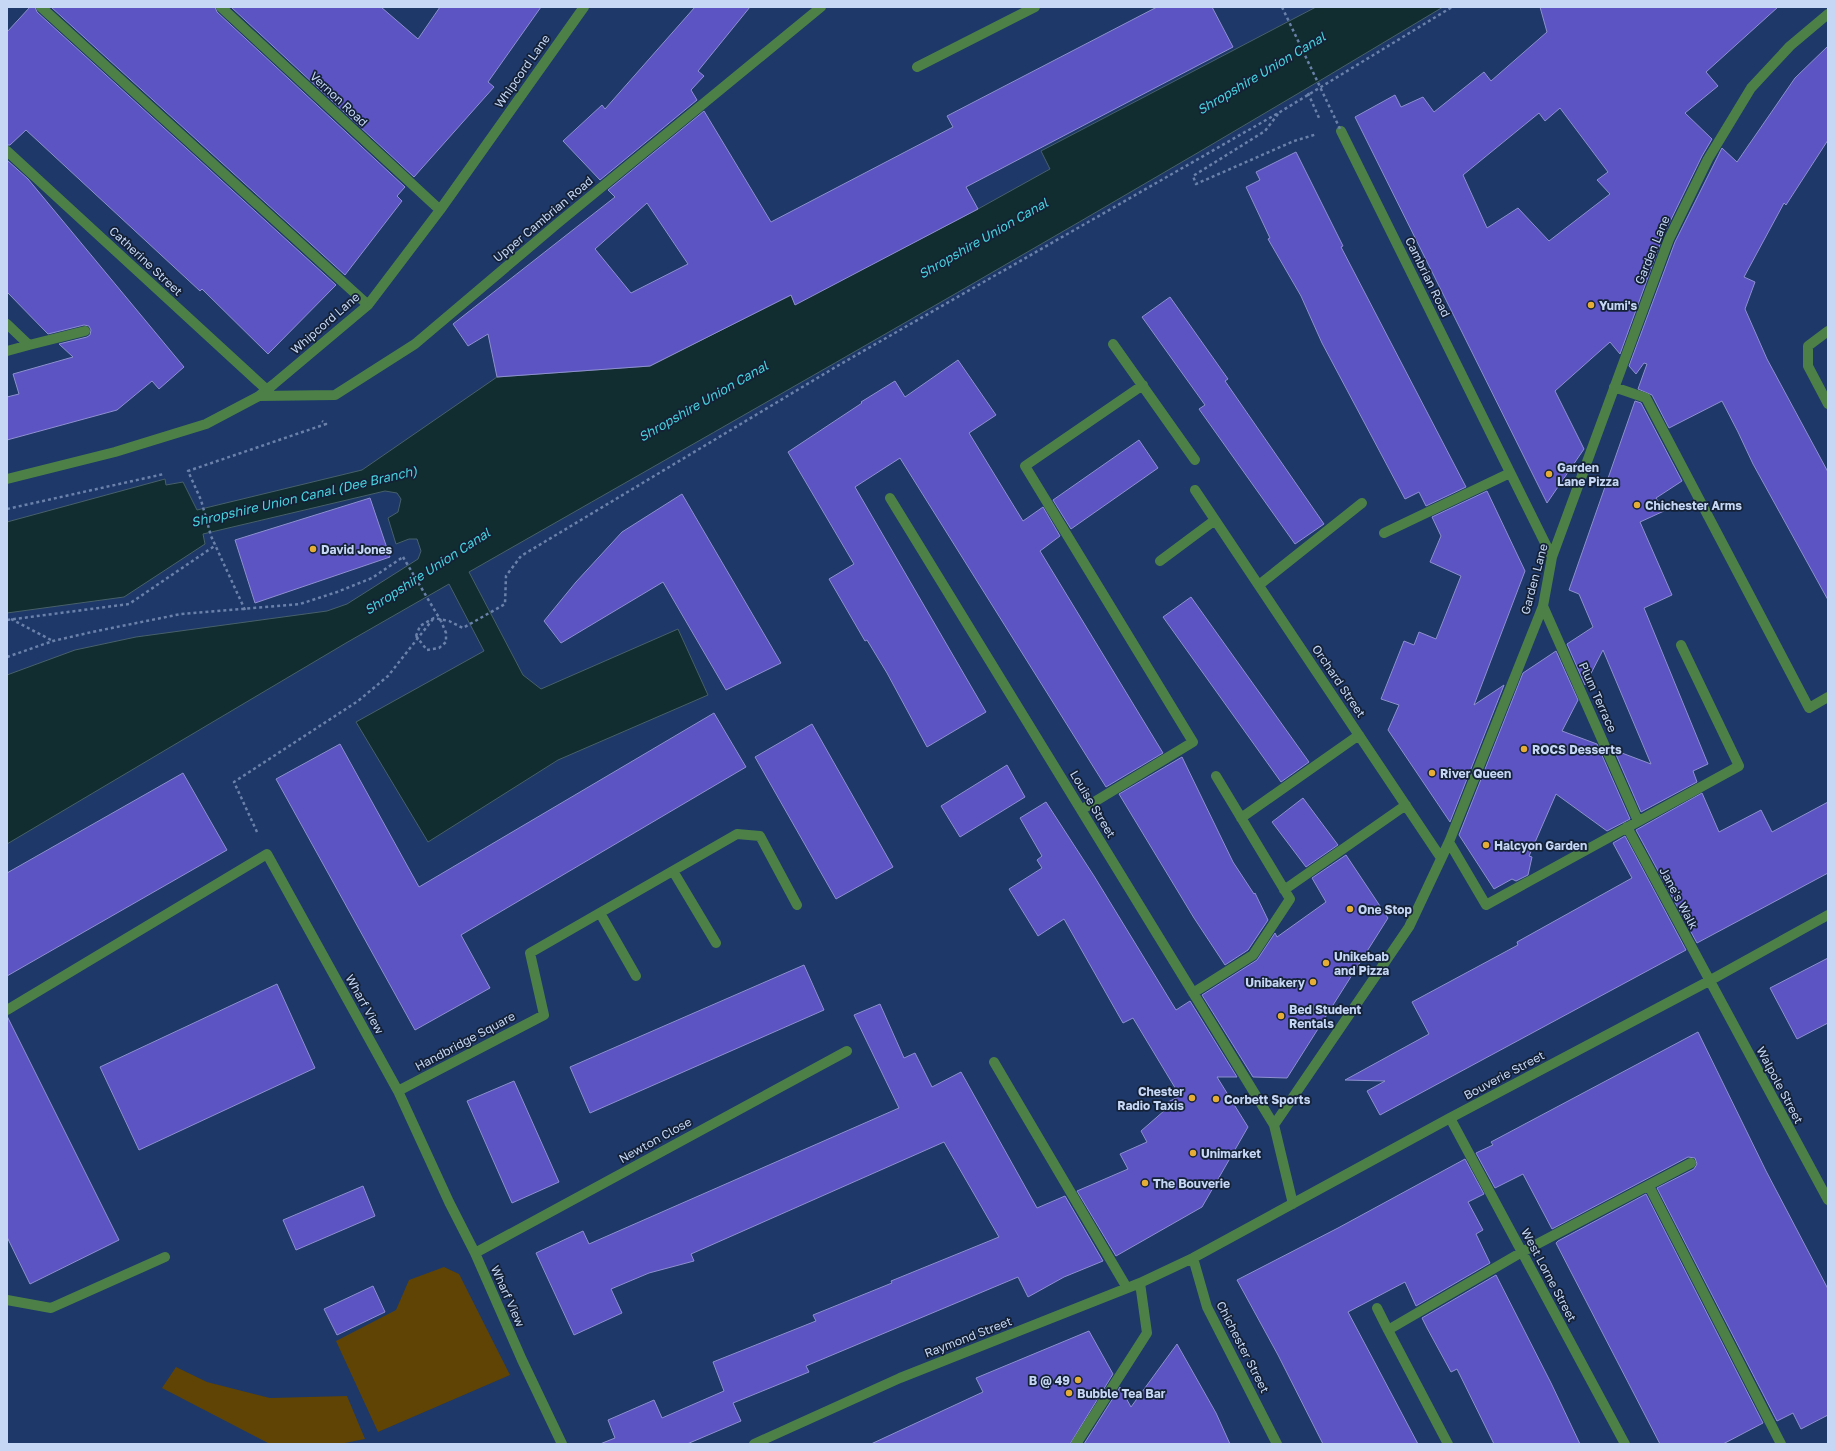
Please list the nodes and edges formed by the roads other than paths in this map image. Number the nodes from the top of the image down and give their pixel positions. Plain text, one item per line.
1 (40, 7) edge
2 (221, 7) edge
3 (584, 7) edge
4 (821, 7) edge
5 (1035, 7) edge
6 (1828, 14) edge
7 (917, 67) dead end
8 (1340, 131) road end
9 (7, 151) edge
10 (440, 210) junction
11 (368, 305) junction
12 (7, 324) edge
13 (85, 331) dead end
14 (1828, 331) edge
15 (1113, 344) dead end
16 (29, 345) junction
17 (7, 351) edge
18 (1144, 385) junction
19 (1614, 386) junction
20 (263, 393) junction
21 (1828, 404) edge
22 (1196, 460) dead end
23 (1510, 473) junction
24 (7, 479) edge
25 (1195, 490) dead end
26 (890, 498) dead end
27 (1362, 504) dead end
28 (1215, 520) junction
29 (1384, 533) dead end
30 (1552, 557) junction
31 (1160, 560) dead end
32 (1259, 585) junction
33 (1543, 606) junction
34 (1681, 645) dead end
35 (1828, 697) edge
36 (1359, 735) junction
37 (1216, 776) dead end
38 (1406, 805) junction
39 (1081, 810) junction
40 (1242, 818) junction
41 (1638, 821) junction
42 (1627, 827) junction
43 (1449, 842) junction
44 (1441, 858) junction
45 (673, 871) junction
46 (1284, 890) junction
47 (796, 905) dead end
48 (600, 913) junction
49 (1828, 915) edge
50 (716, 943) dead end
51 (636, 976) dead end
52 (1709, 981) junction
53 (1193, 993) junction
54 (7, 1010) edge
55 (847, 1051) dead end
56 (994, 1062) dead end
57 (398, 1091) junction
58 (1450, 1118) junction
59 (1274, 1125) junction
60 (1691, 1163) dead end
61 (1649, 1186) junction
62 (1828, 1200) edge
63 (1293, 1204) junction
64 (1522, 1252) junction
65 (475, 1253) junction
66 (165, 1257) dead end
67 (1193, 1258) junction
68 (1140, 1283) junction
69 (1127, 1288) junction
70 (7, 1300) edge
71 (1377, 1308) dead end
72 (1388, 1330) junction
73 (562, 1444) edge
74 (754, 1444) edge
75 (1076, 1444) edge
76 (1277, 1444) edge
77 (1448, 1444) edge
78 (1625, 1444) edge
79 (1781, 1444) edge

1 - 11 street
2 - 10 street, Vernon Road
3 - 10 street, Whipcord Lane
4 - 20 street, Upper Cambrian Road
5 - 7 street
6 - 19 street, Garden Lane
8 - 23 street, Cambrian Road
9 - 20 street, Catherine Street
10 - 11 street, Whipcord Lane
11 - 20 street, Whipcord Lane
12 - 16 street
13 - 16 street
14 - 21 street
15 - 18 street
16 - 17 street
18 - 22 street
18 - 39 street
19 - 30 street, Garden Lane
19 - 35 street
20 - 24 street, Whipcord Lane
23 - 29 street
23 - 30 street, Cambrian Road
25 - 28 street, Orchard Street
26 - 39 street, Louise Street
27 - 32 street
28 - 31 street
28 - 32 street, Orchard Street
30 - 33 street, Garden Lane
32 - 36 street, Orchard Street
33 - 41 street, Plum Terrace
33 - 43 street, Garden Lane
34 - 41 street
36 - 38 street, Orchard Street
36 - 40 street
37 - 40 street
38 - 44 street, Orchard Street
38 - 46 street
39 - 53 street, Louise Street
40 - 46 street
41 - 42 street
42 - 43 street
42 - 52 street, Jane's Walk
43 - 44 street, Garden Lane
44 - 59 street, Garden Lane
45 - 47 street
45 - 48 street
45 - 50 street
46 - 53 street
48 - 51 street
48 - 57 street, Handbridge Square
49 - 52 street, Bouverie Street
52 - 58 street, Bouverie Street
52 - 62 street, Walpole Street
53 - 59 street, Louise Street
54 - 57 street, Wharf View
55 - 65 street, Newton Close
56 - 69 street
57 - 65 street, Wharf View
58 - 63 street, Bouverie Street
58 - 64 street, West Lorne Street
59 - 63 street
60 - 61 street
61 - 64 street
61 - 79 street
63 - 67 street, Bouverie Street
64 - 72 street
64 - 78 street, West Lorne Street
65 - 73 street, Wharf View
66 - 70 street
67 - 68 street, Raymond Street
67 - 76 street, Chichester Street
68 - 69 street, Raymond Street
68 - 75 street
69 - 74 street, Raymond Street
71 - 72 street
72 - 77 street

